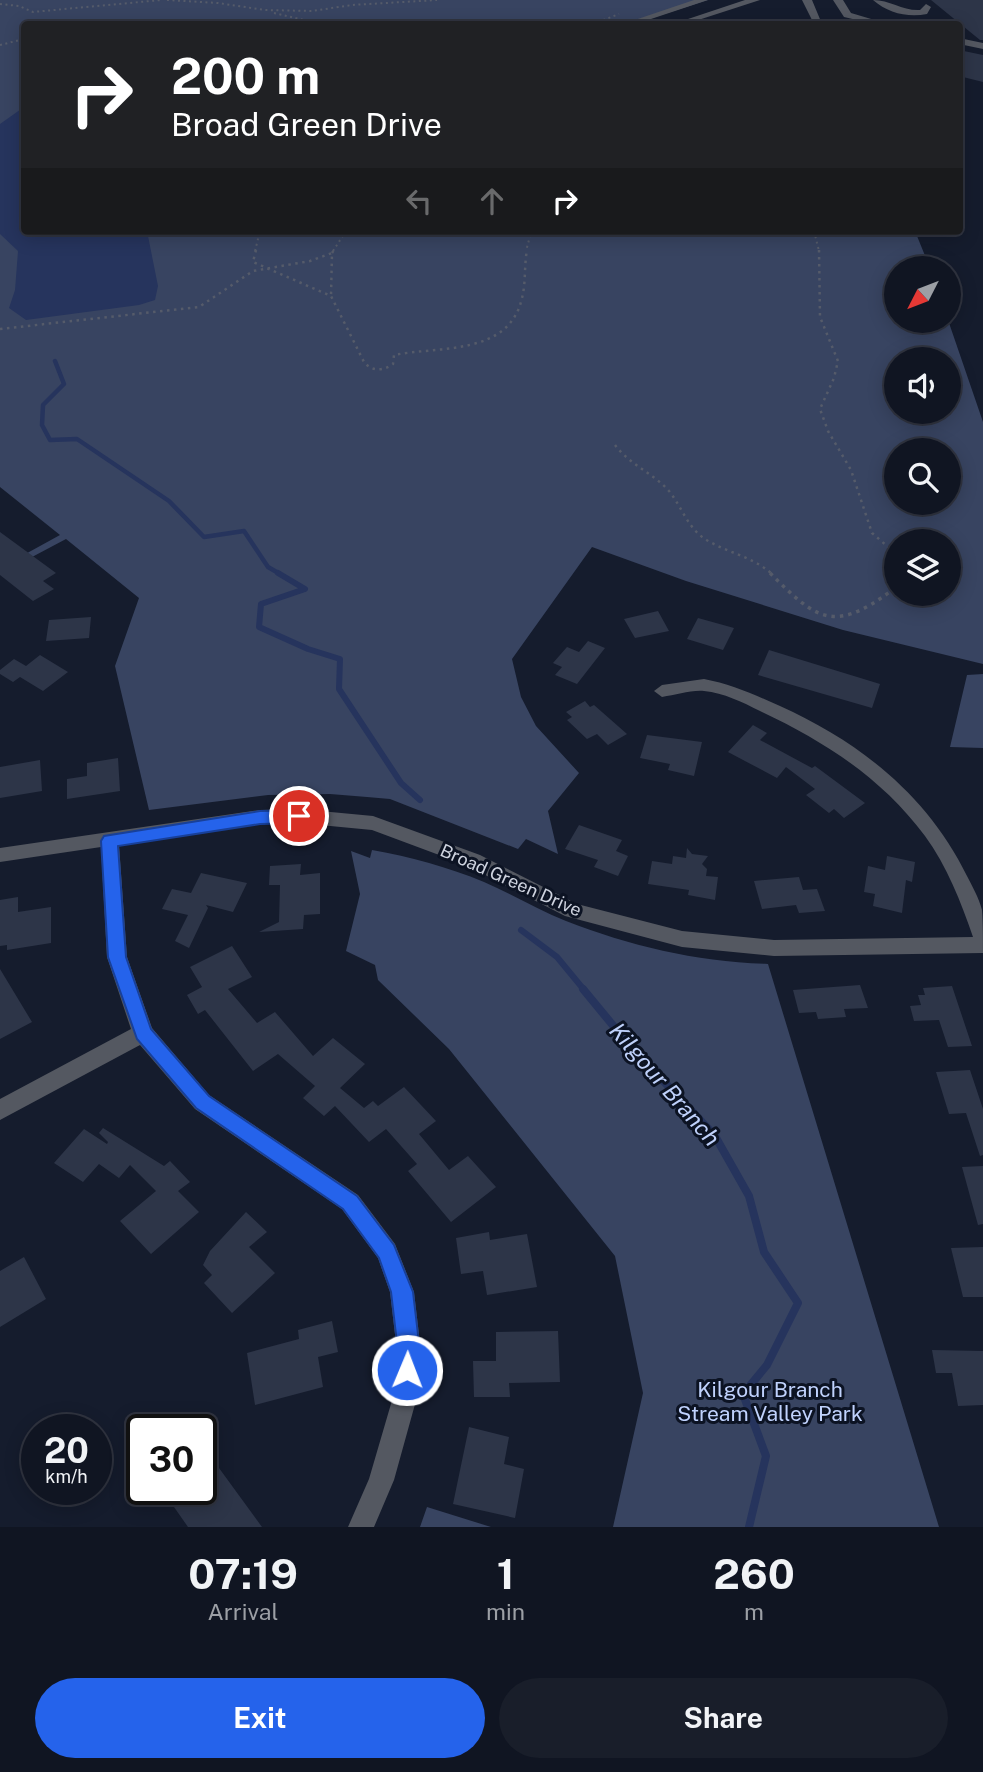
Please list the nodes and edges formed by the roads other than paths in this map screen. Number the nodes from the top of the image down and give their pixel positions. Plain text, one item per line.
1 (702, 0) edge
2 (755, 0) edge
3 (807, 0) edge
4 (838, 0) edge
5 (882, 2) edge
6 (924, 5) dead end
7 (637, 21) edge
8 (688, 21) edge
9 (817, 21) edge
10 (871, 21) edge
11 (963, 42) edge
12 (983, 46) edge
13 (662, 691) dead end
14 (110, 841) junction
15 (0, 855) edge
16 (983, 937) edge
17 (983, 945) edge
18 (143, 1033) junction
19 (0, 1110) edge
20 (361, 1527) edge

1 - 7 street
2 - 8 street
3 - 9 street
4 - 10 street
5 - 6 street
11 - 12 street
13 - 16 street
14 - 15 street, Broad Green Drive
14 - 17 street, Broad Green Drive
14 - 18 street
18 - 19 street
18 - 20 street

